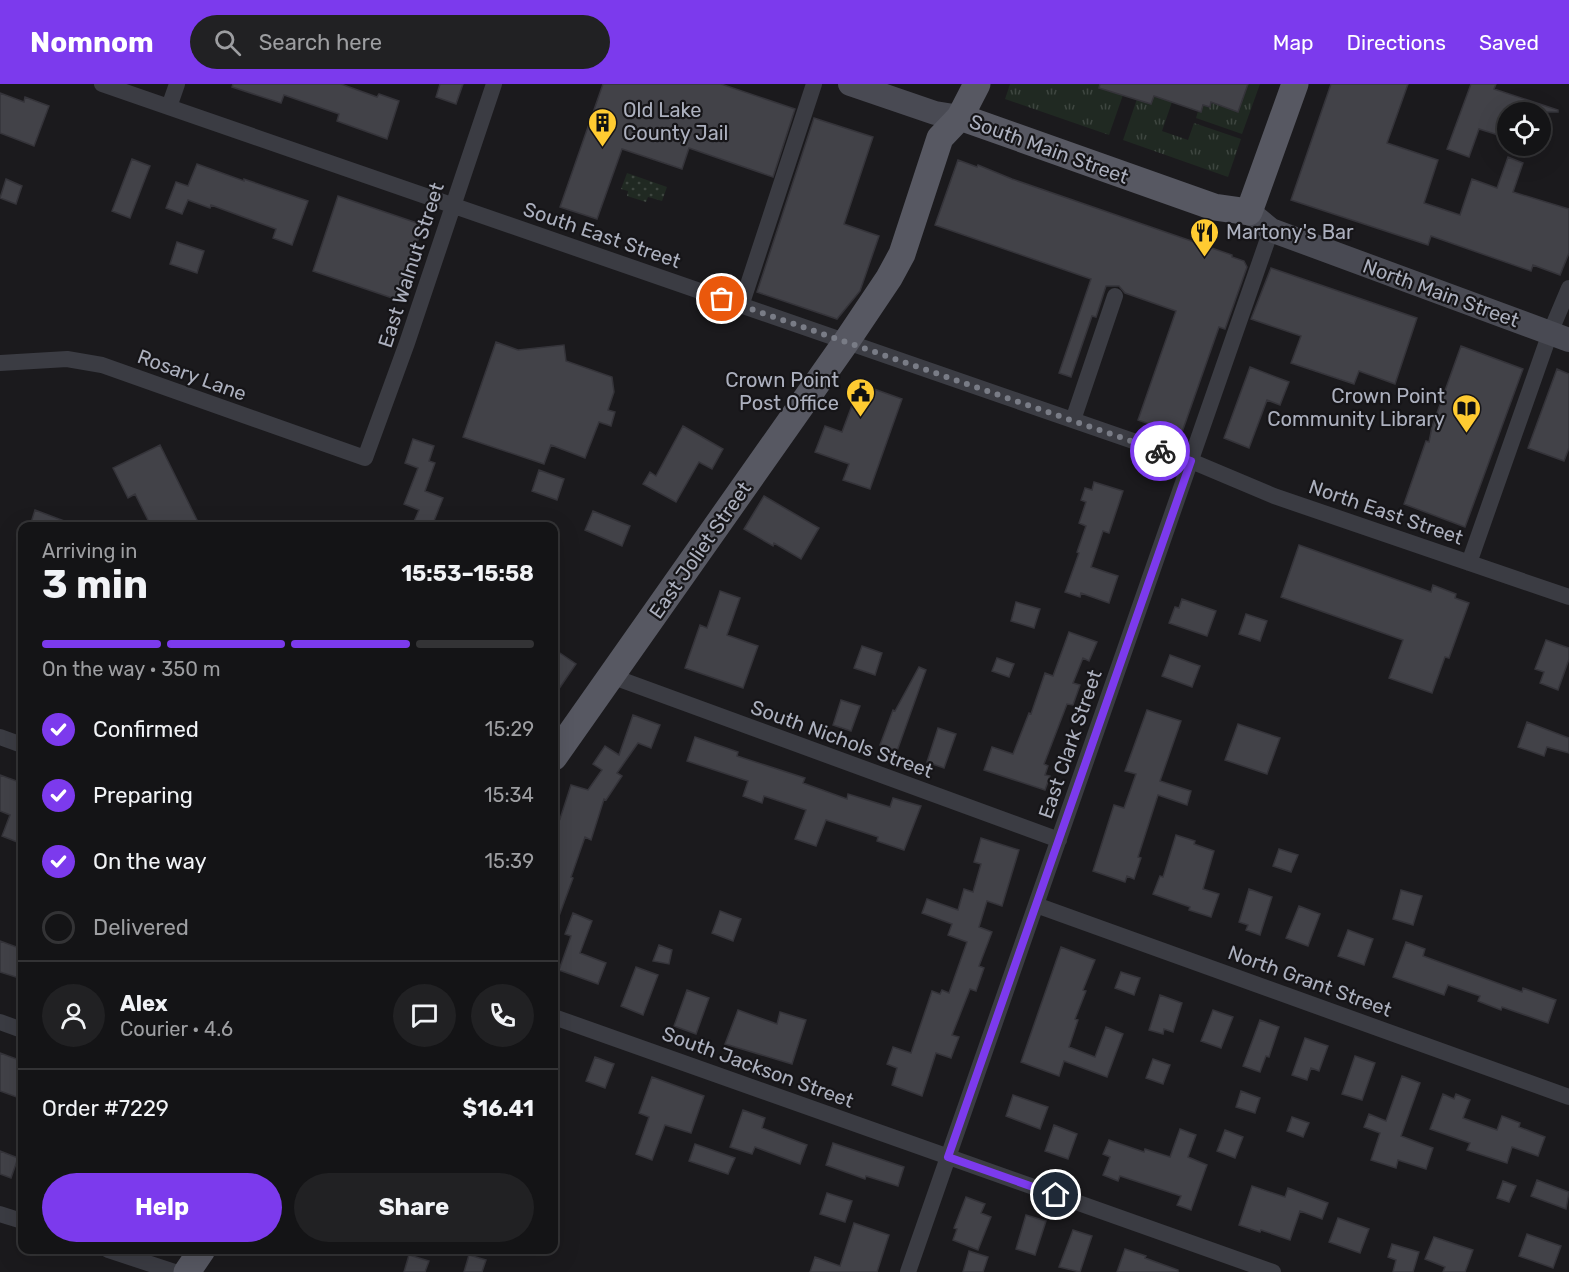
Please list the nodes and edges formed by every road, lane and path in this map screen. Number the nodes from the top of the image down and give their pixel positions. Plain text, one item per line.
1 (102, 84) edge
2 (177, 84) edge
3 (494, 84) edge
4 (814, 84) edge
5 (850, 84) edge
6 (977, 84) edge
7 (1295, 84) edge
8 (169, 107) junction
9 (960, 117) junction
10 (452, 205) junction
11 (1249, 212) junction
12 (1271, 230) junction
13 (1569, 290) edge
14 (1115, 296) dead end
15 (741, 306) junction
16 (1559, 337) edge
17 (846, 342) junction
18 (0, 363) edge
19 (1073, 420) junction
20 (365, 458) joint
21 (1191, 461) junction
22 (1469, 563) junction
23 (1569, 597) edge
24 (610, 676) junction
25 (0, 737) edge
26 (18, 744) edge
27 (558, 751) edge
28 (1059, 840) junction
29 (1036, 905) junction
30 (558, 1018) edge
31 (0, 1022) edge
32 (18, 1029) edge
33 (1569, 1097) edge
34 (948, 1157) junction
35 (0, 1214) edge
36 (18, 1220) edge
37 (120, 1254) edge
38 (199, 1254) edge
39 (175, 1272) edge
40 (187, 1272) edge
41 (908, 1272) edge
42 (1273, 1272) edge

1 - 8 street, South East Street
2 - 8 street
3 - 10 street, East Walnut Street
4 - 15 street
5 - 9 main road, South Main Street
6 - 9 main road, East Joliet Street
7 - 11 main road
8 - 10 street, South East Street
9 - 11 main road, South Main Street
9 - 17 main road, East Joliet Street
10 - 15 street, South East Street
10 - 20 street, East Walnut Street
11 - 12 main road, North Main Street
12 - 16 main road, North Main Street
12 - 21 street, East Clark Street
13 - 16 street
14 - 19 street
15 - 17 street, South East Street
16 - 22 street
17 - 19 street, South East Street
17 - 24 main road, East Joliet Street
18 - 20 street, Rosary Lane
19 - 21 street, South East Street
21 - 22 street, North East Street
21 - 28 street, East Clark Street
22 - 23 street, North East Street
24 - 27 main road, East Joliet Street
24 - 28 street, South Nichols Street
25 - 26 street
28 - 29 street, East Clark Street
29 - 33 street, North Grant Street
29 - 34 street, East Clark Street
30 - 34 street, South Jackson Street
31 - 32 street
34 - 41 street, East Clark Street
34 - 42 street, South Jackson Street
35 - 36 street
37 - 39 street
38 - 40 main road

